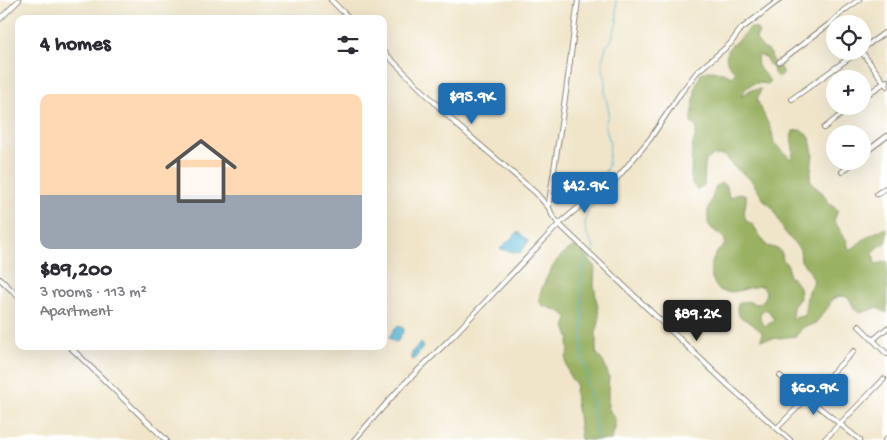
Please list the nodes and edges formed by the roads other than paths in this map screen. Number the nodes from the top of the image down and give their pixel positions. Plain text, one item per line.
1 (19, 0) edge
2 (331, 0) edge
3 (578, 0) edge
4 (779, 0) edge
5 (859, 0) edge
6 (346, 15) edge
7 (839, 15) edge
8 (0, 19) edge
9 (826, 26) edge
10 (887, 31) edge
11 (871, 43) edge
12 (387, 55) edge
13 (847, 60) edge
14 (869, 60) edge
15 (779, 62) dead end
16 (886, 83) edge
17 (871, 92) edge
18 (792, 99) dead end
19 (841, 115) edge
20 (824, 128) dead end
21 (887, 136) edge
22 (871, 148) edge
23 (844, 170) edge
24 (842, 172) dead end
25 (887, 187) edge
26 (877, 194) dead end
27 (549, 208) junction
28 (558, 224) junction
29 (0, 279) edge
30 (15, 293) edge
31 (860, 326) dead end
32 (887, 328) edge
33 (873, 340) junction
34 (73, 350) edge
35 (854, 351) dead end
36 (887, 354) edge
37 (780, 376) dead end
38 (884, 379) dead end
39 (806, 398) junction
40 (840, 424) junction
41 (777, 428) junction
42 (166, 440) edge
43 (354, 440) edge
44 (790, 440) edge
45 (824, 440) edge
46 (860, 440) edge

1 - 8 street
2 - 6 street
3 - 27 street
4 - 28 street
5 - 7 street
9 - 15 street
10 - 11 street
12 - 27 street
13 - 18 street
14 - 16 street
16 - 17 street
19 - 20 street
21 - 22 street
23 - 24 street
25 - 26 street
27 - 28 street
28 - 41 street
28 - 43 street
29 - 30 street
31 - 33 street
32 - 33 street
33 - 36 street
34 - 42 street
35 - 39 street
37 - 39 street
38 - 40 street
39 - 40 street
39 - 41 street
40 - 45 street
40 - 46 street
41 - 44 street

